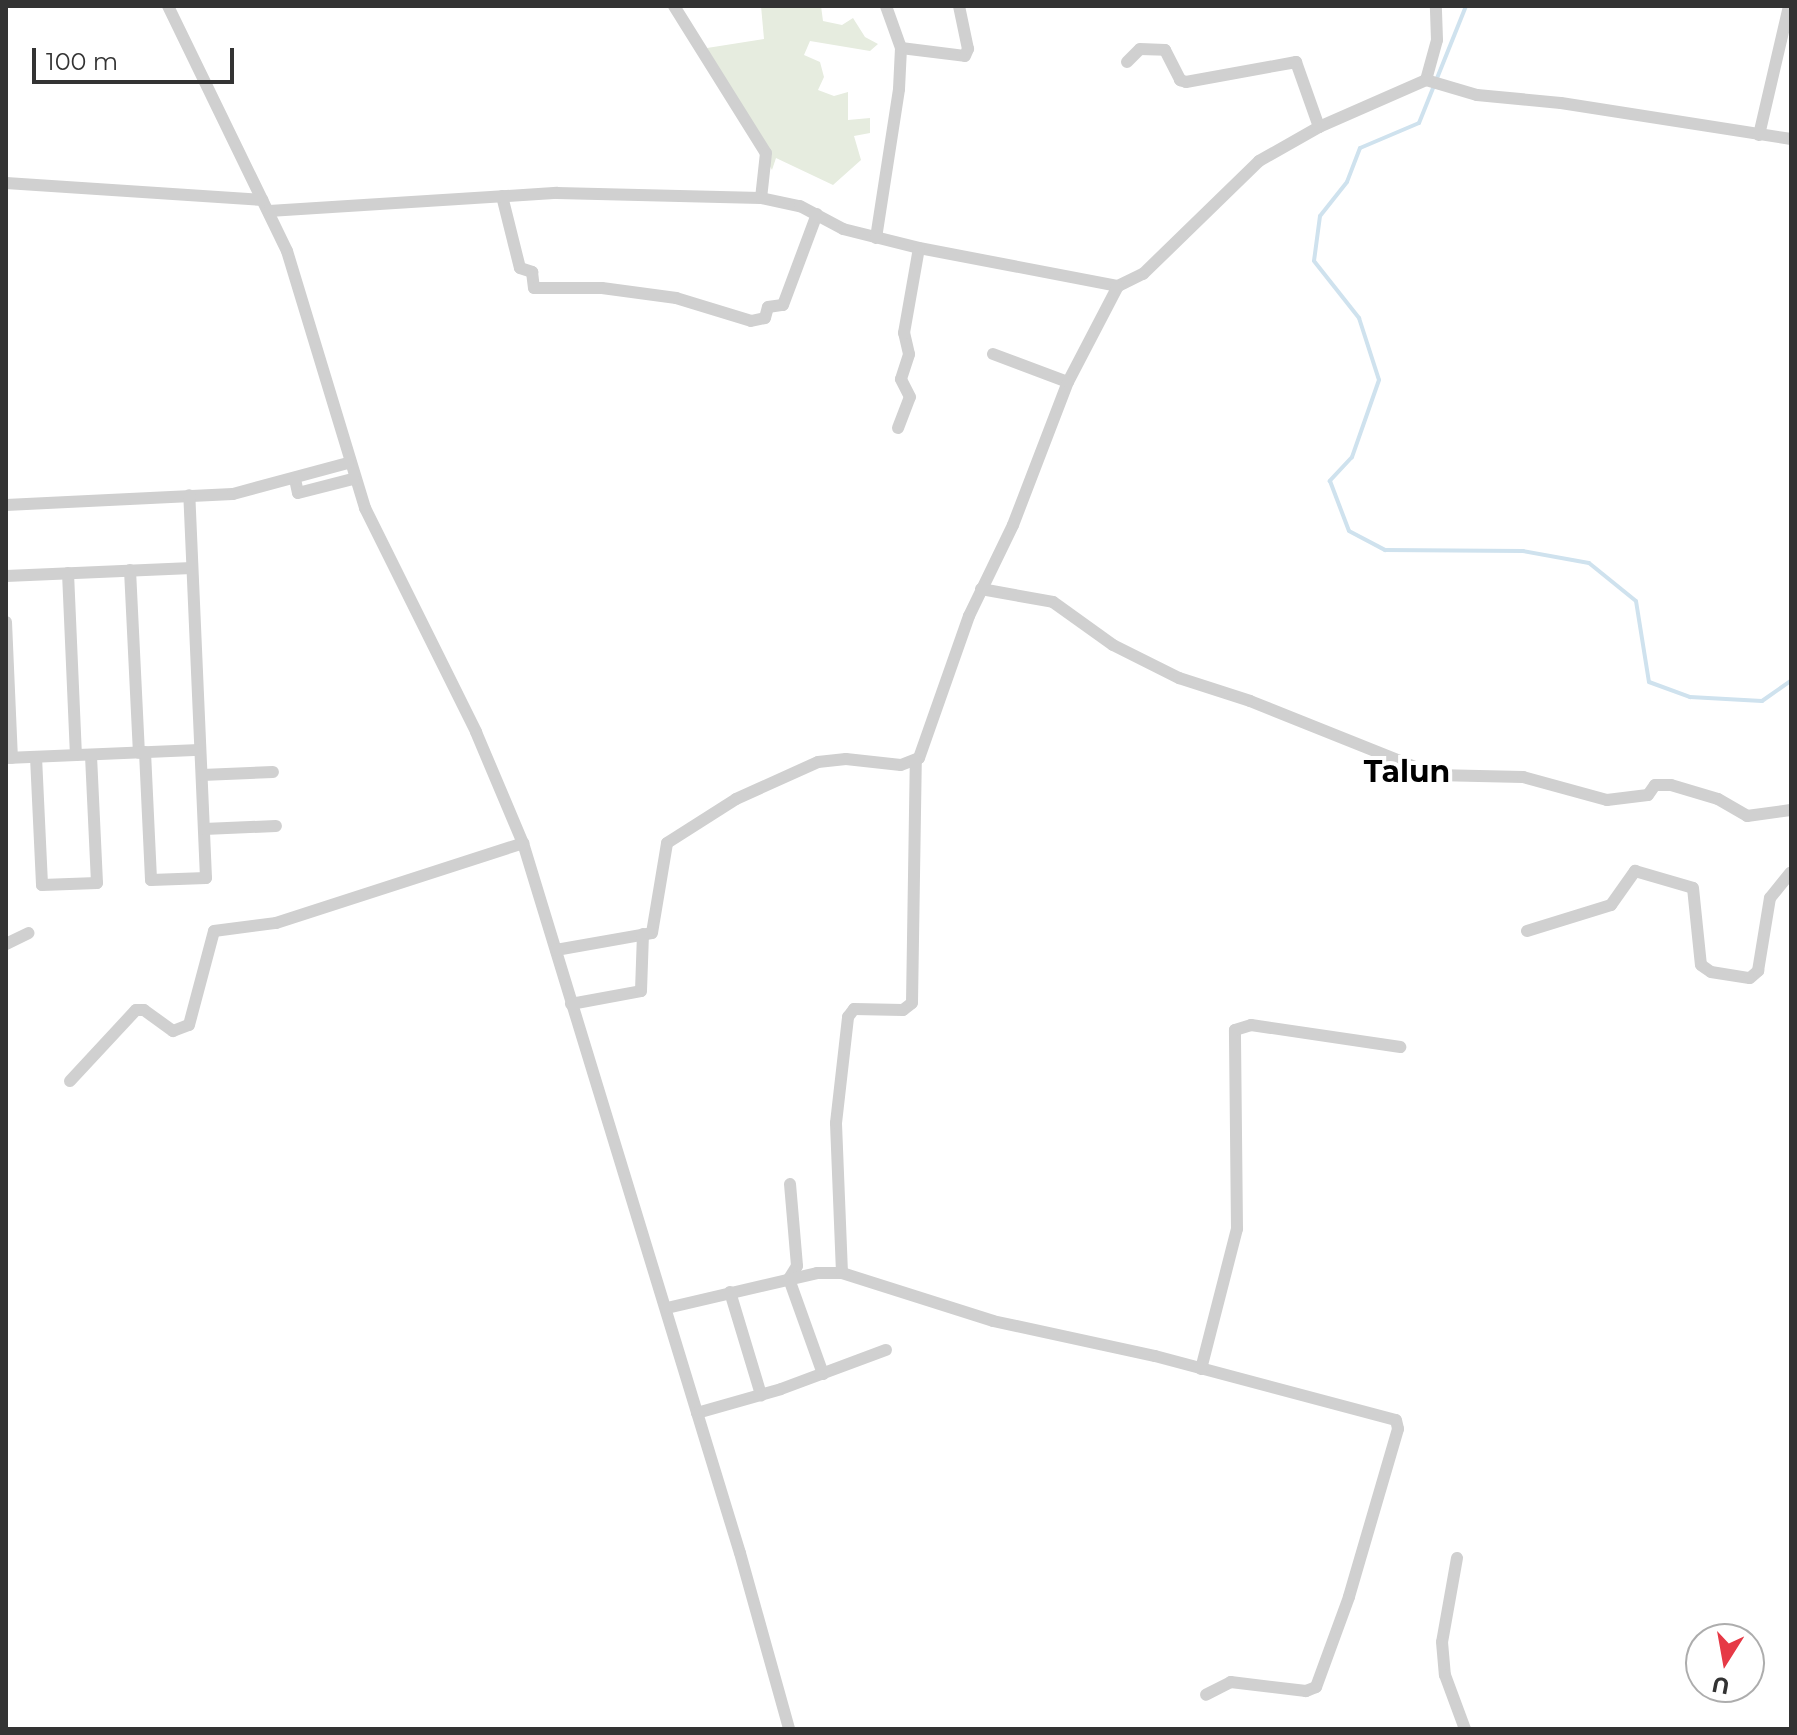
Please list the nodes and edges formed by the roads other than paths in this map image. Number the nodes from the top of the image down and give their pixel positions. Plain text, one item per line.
1 (168, 6) edge
2 (674, 6) edge
3 (886, 6) edge
4 (959, 6) edge
5 (1436, 6) edge
6 (1789, 6) edge
7 (901, 48) junction
8 (1127, 62) dead end
9 (1429, 80) junction
10 (1319, 127) junction
11 (1759, 135) junction
12 (1791, 139) edge
13 (6, 183) edge
14 (502, 196) junction
15 (761, 198) junction
16 (266, 205) junction
17 (817, 214) junction
18 (876, 238) junction
19 (919, 248) junction
20 (1118, 286) junction
21 (993, 354) dead end
22 (1068, 382) junction
23 (898, 428) dead end
24 (348, 463) junction
25 (295, 479) junction
26 (353, 479) junction
27 (189, 495) junction
28 (6, 505) edge
29 (192, 568) junction
30 (130, 570) junction
31 (68, 573) junction
32 (6, 576) edge
33 (981, 589) junction
34 (6, 622) edge
35 (200, 750) junction
36 (142, 752) junction
37 (76, 755) junction
38 (91, 755) junction
39 (36, 757) junction
40 (9, 758) edge
41 (916, 761) junction
42 (273, 772) dead end
43 (202, 775) junction
44 (1791, 810) edge
45 (276, 826) dead end
46 (204, 829) junction
47 (523, 843) junction
48 (1791, 872) edge
49 (1527, 931) dead end
50 (29, 933) dead end
51 (643, 934) junction
52 (6, 944) edge
53 (556, 950) junction
54 (571, 1004) junction
55 (1400, 1047) dead end
56 (70, 1081) dead end
57 (790, 1184) dead end
58 (842, 1273) junction
59 (789, 1279) junction
60 (730, 1292) junction
61 (667, 1308) junction
62 (886, 1350) dead end
63 (1201, 1369) junction
64 (823, 1374) junction
65 (761, 1395) junction
66 (697, 1413) junction
67 (1457, 1558) dead end
68 (1206, 1695) dead end
69 (784, 1728) edge
70 (1465, 1729) edge

1 - 16 street
2 - 15 street
3 - 7 street
4 - 7 street
5 - 9 street
6 - 11 street
7 - 18 street
8 - 10 street
9 - 10 street
9 - 11 street
10 - 20 street
11 - 12 street
13 - 16 street
14 - 15 street
14 - 16 street
14 - 17 street
15 - 17 street
16 - 24 street
17 - 18 street
18 - 19 street
19 - 20 street
19 - 23 street
20 - 22 street
21 - 22 street
22 - 33 street
24 - 25 street
24 - 26 street
25 - 26 street
25 - 27 street
26 - 47 street
27 - 28 street
27 - 29 street
29 - 30 street
29 - 35 street
30 - 31 street
30 - 36 street
31 - 32 street
31 - 37 street
33 - 41 street
33 - 44 street
34 - 40 street
35 - 36 street
35 - 43 street
36 - 38 street
36 - 46 street
37 - 38 street
37 - 39 street
38 - 39 street
39 - 40 street
41 - 51 street
41 - 58 street
42 - 43 street
43 - 46 street
45 - 46 street
47 - 53 street
47 - 56 street
48 - 49 street
50 - 52 street
51 - 53 street
51 - 54 street
53 - 54 street
54 - 61 street
55 - 63 street
57 - 59 street
58 - 59 street
58 - 63 street
59 - 60 street
59 - 64 street
60 - 61 street
60 - 65 street
61 - 66 street
62 - 64 street
63 - 68 street
64 - 65 street
65 - 66 street
66 - 69 street
67 - 70 street

